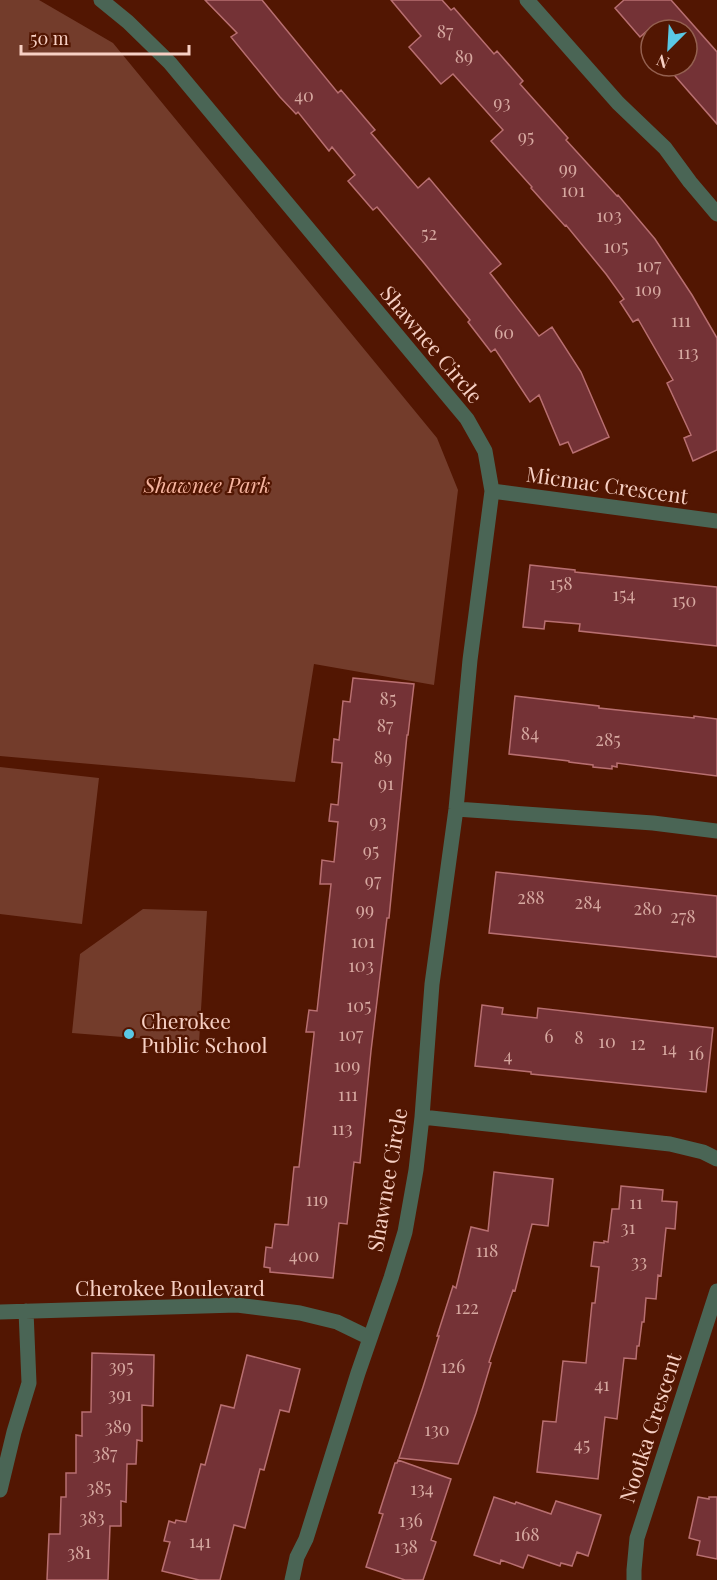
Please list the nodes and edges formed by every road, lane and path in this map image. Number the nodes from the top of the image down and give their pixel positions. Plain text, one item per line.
1 (101, 0) edge
2 (527, 0) edge
3 (717, 214) edge
4 (492, 491) junction
5 (717, 522) edge
6 (456, 809) junction
7 (717, 831) edge
8 (422, 1117) junction
9 (717, 1159) edge
10 (717, 1291) edge
11 (26, 1311) junction
12 (0, 1312) edge
13 (370, 1338) junction
14 (0, 1490) edge
15 (292, 1580) edge
16 (634, 1580) edge

1 - 4 street, Shawnee Circle
2 - 3 street
4 - 5 street, Micmac Crescent
4 - 6 street, Shawnee Circle
6 - 7 street
6 - 8 street, Shawnee Circle
8 - 9 street
8 - 13 street, Shawnee Circle
10 - 16 street, Nootka Crescent
11 - 12 street, Cherokee Boulevard
11 - 13 street, Cherokee Boulevard
11 - 14 street
13 - 15 street, Shawnee Circle

